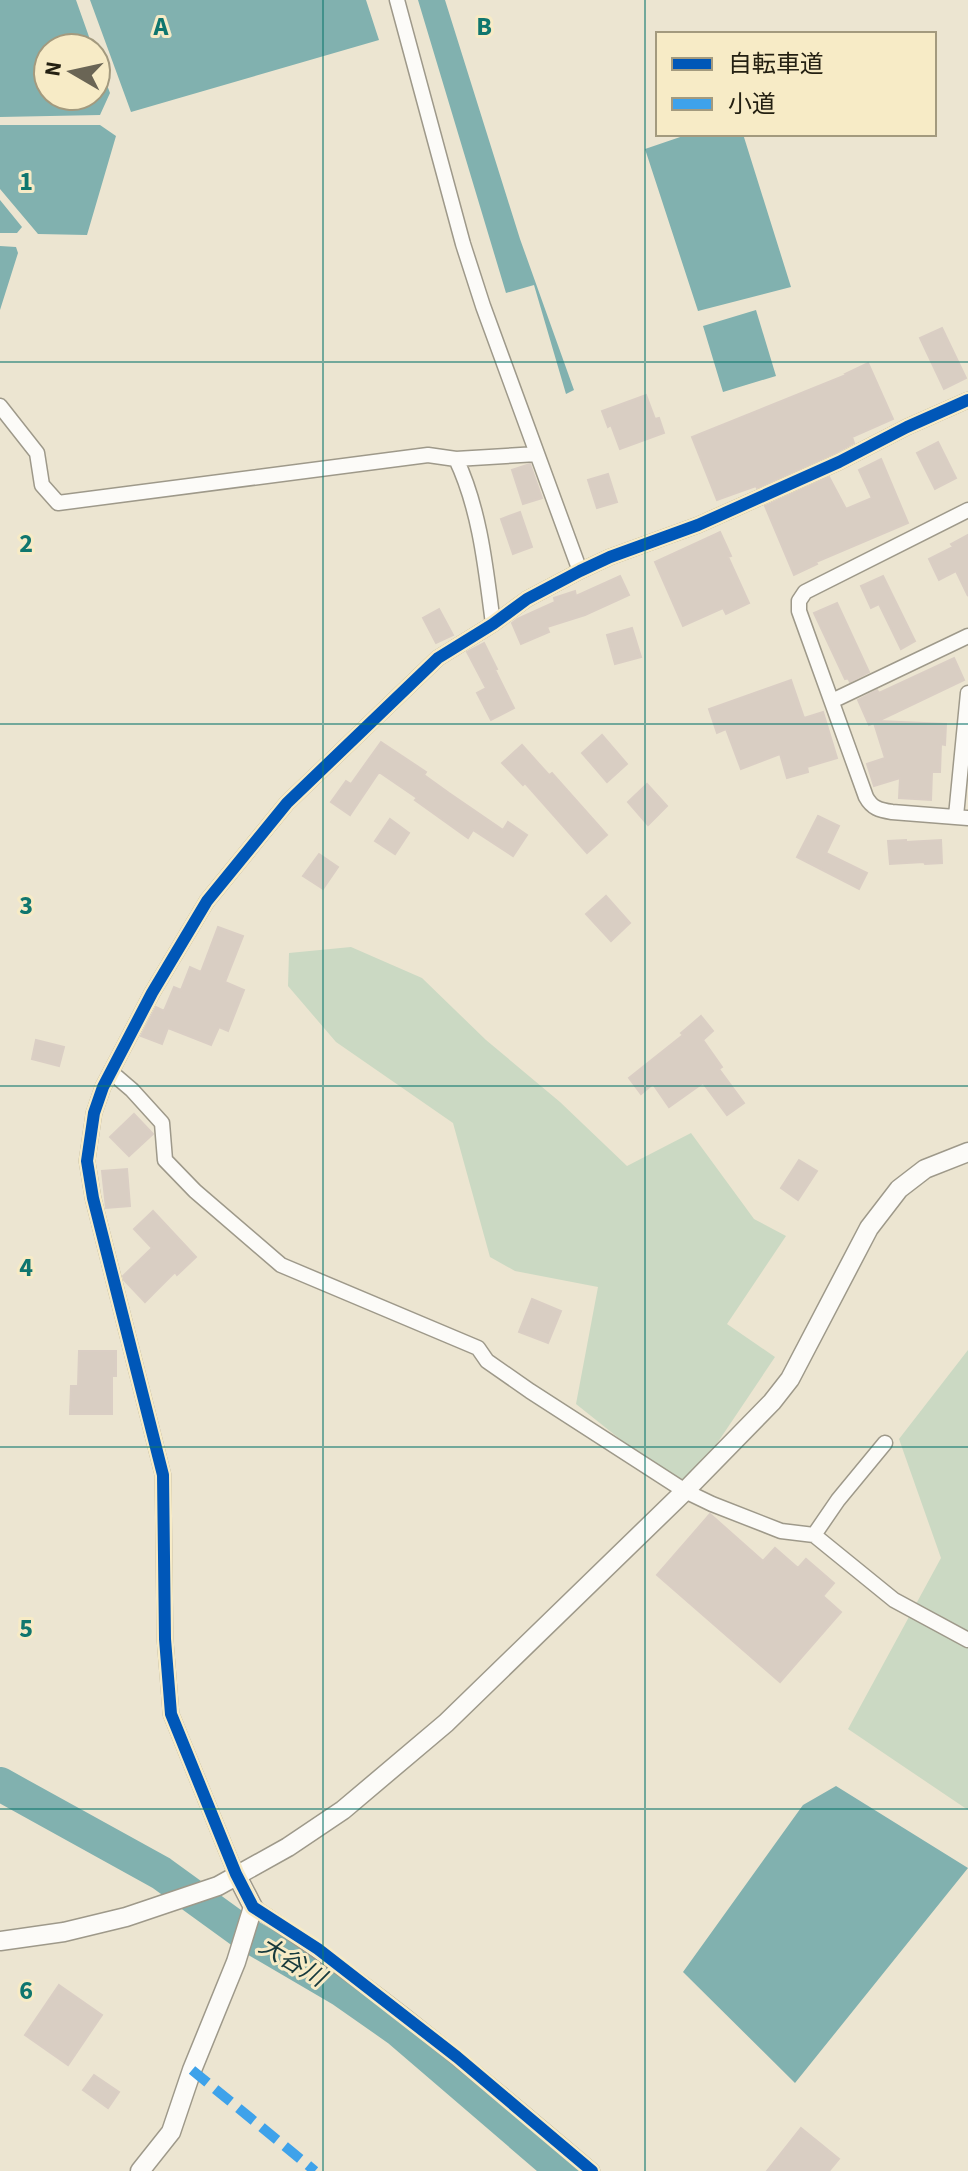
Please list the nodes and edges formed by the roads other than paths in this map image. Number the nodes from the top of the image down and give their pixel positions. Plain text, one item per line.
1 (397, 0) edge
2 (968, 400) edge
3 (0, 406) edge
4 (537, 454) junction
5 (456, 459) junction
6 (968, 510) edge
7 (580, 571) junction
8 (493, 624) junction
9 (968, 636) edge
10 (968, 693) edge
11 (832, 701) junction
12 (962, 817) edge
13 (111, 1072) junction
14 (968, 1152) edge
15 (885, 1443) dead end
16 (685, 1491) junction
17 (814, 1535) junction
18 (968, 1640) edge
19 (236, 1874) junction
20 (253, 1907) junction
21 (0, 1941) edge
22 (140, 2171) edge
23 (592, 2171) edge

1 - 4 street
2 - 7 street
3 - 5 street
4 - 5 street
4 - 7 street
5 - 8 street
6 - 11 street
7 - 8 street
8 - 13 street
9 - 11 street
10 - 12 street
11 - 12 street
13 - 16 street
13 - 19 street
14 - 16 street
15 - 17 street
16 - 17 street
16 - 19 street
17 - 18 street
19 - 20 street
19 - 21 street
20 - 22 street
20 - 23 street

